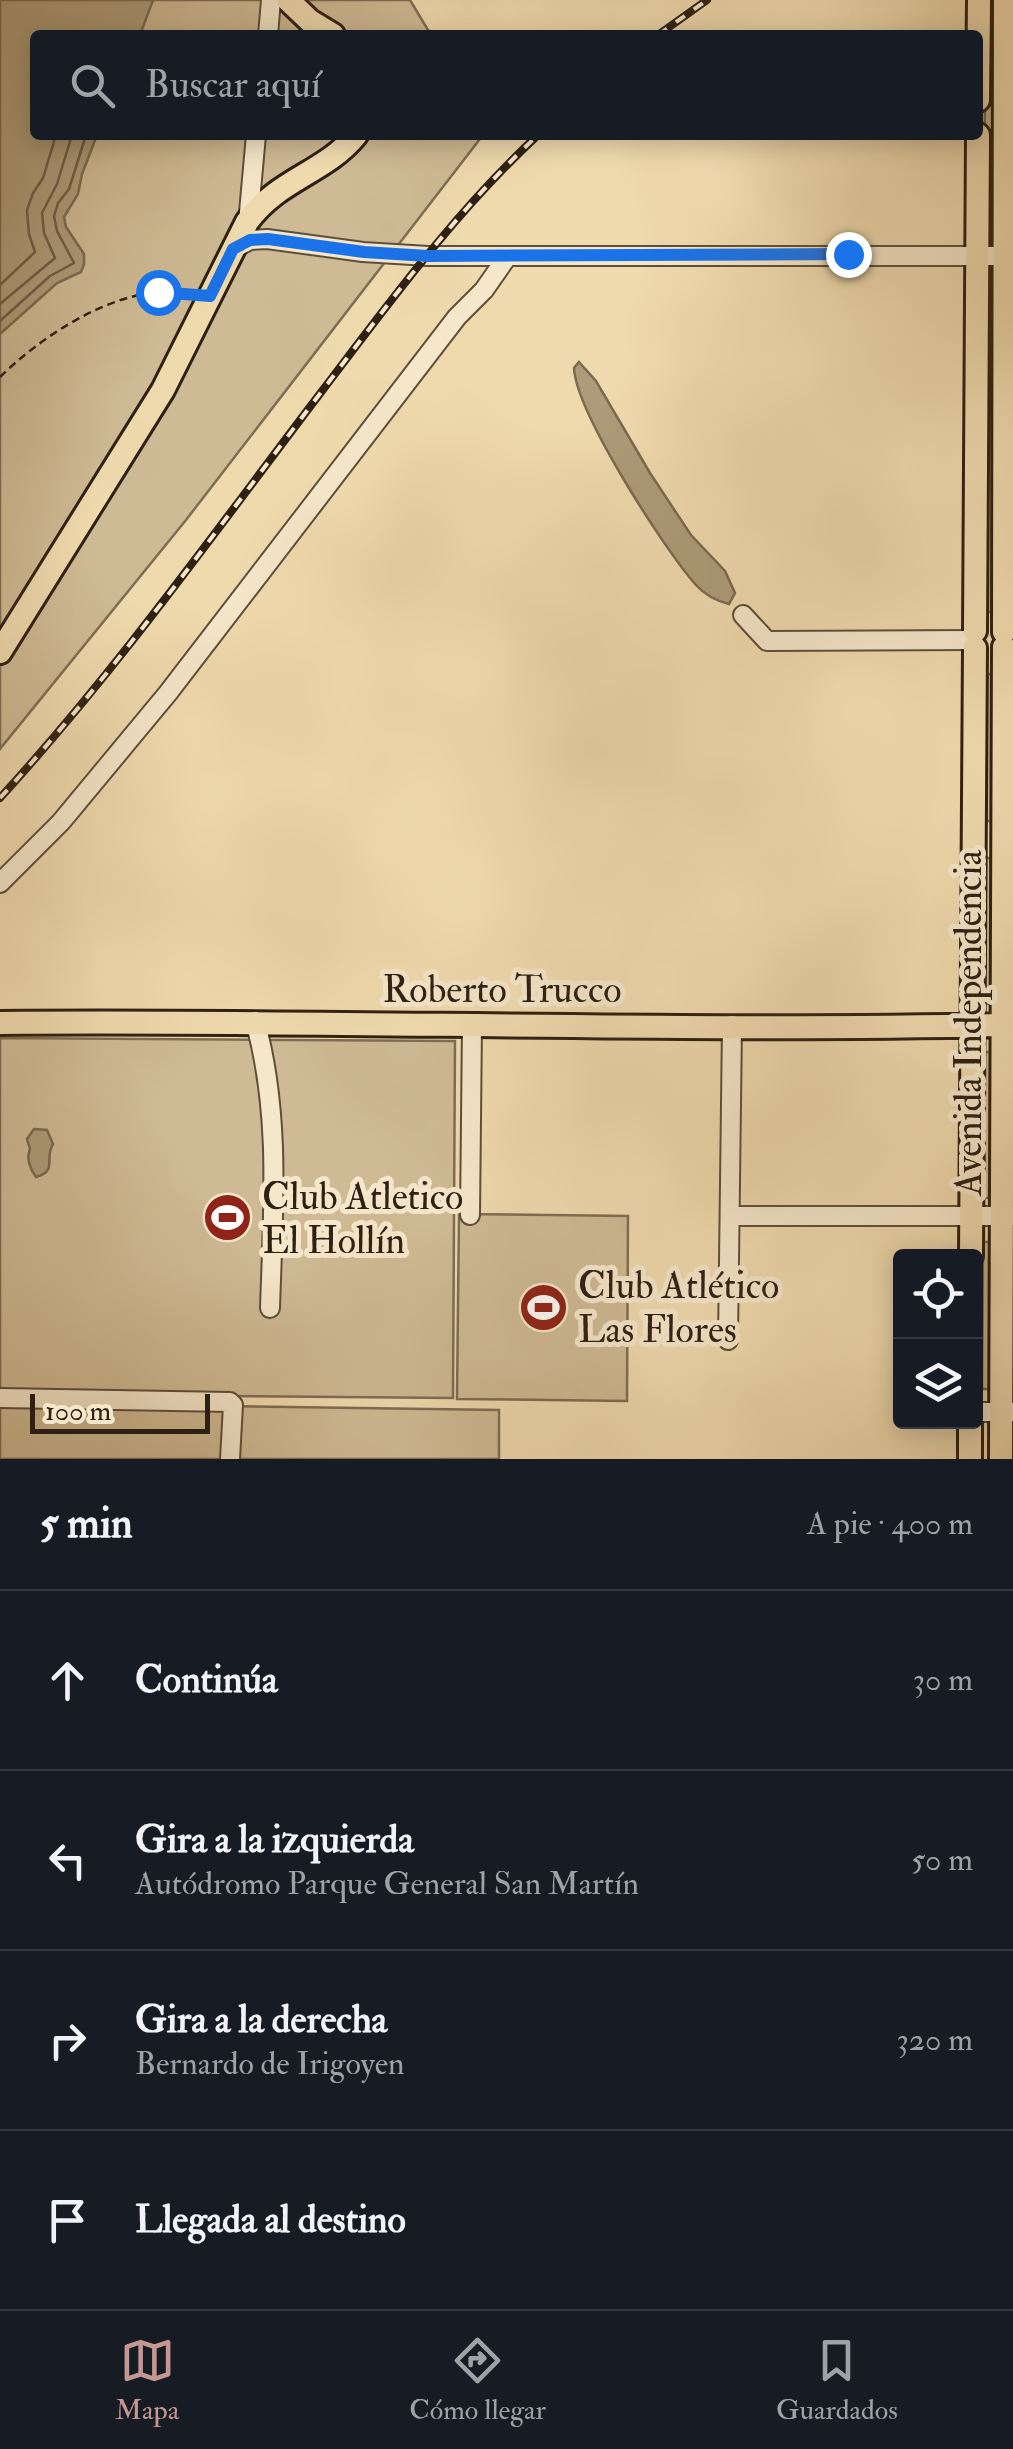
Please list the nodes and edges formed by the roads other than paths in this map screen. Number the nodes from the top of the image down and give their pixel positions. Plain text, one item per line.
1 (272, 0) edge
2 (288, 0) edge
3 (979, 0) edge
4 (1005, 0) edge
5 (269, 30) edge
6 (325, 30) edge
7 (979, 30) edge
8 (983, 63) edge
9 (1009, 63) edge
10 (255, 140) edge
11 (351, 140) edge
12 (978, 140) edge
13 (247, 222) junction
14 (268, 239) junction
15 (233, 249) junction
16 (977, 256) junction
17 (1009, 256) edge
18 (508, 257) junction
19 (743, 615) dead end
20 (974, 640) junction
21 (1007, 640) edge
22 (0, 652) edge
23 (974, 836) junction
24 (1008, 836) edge
25 (0, 883) edge
26 (254, 1020) junction
27 (0, 1023) edge
28 (472, 1024) junction
29 (732, 1025) junction
30 (1008, 1025) edge
31 (972, 1026) junction
32 (470, 1215) dead end
33 (730, 1216) junction
34 (971, 1216) junction
35 (1008, 1216) edge
36 (971, 1249) edge
37 (270, 1308) dead end
38 (728, 1340) dead end
39 (0, 1398) edge
40 (1007, 1412) edge
41 (970, 1429) edge
42 (230, 1459) edge
43 (970, 1459) edge
44 (1001, 1459) edge

1 - 5 street
2 - 6 main road
3 - 7 main road
4 - 9 main road, Avenida Independencia
8 - 9 street
9 - 17 main road, Avenida Independencia
10 - 13 street
11 - 13 main road
12 - 16 main road, Avenida Independencia
13 - 14 street
13 - 15 main road
14 - 15 street
14 - 18 street
15 - 22 main road
16 - 17 street
16 - 18 street
16 - 20 main road, Avenida Independencia
17 - 21 main road, Avenida Independencia
18 - 25 street
19 - 20 street
20 - 21 main road
20 - 23 main road, Avenida Independencia
21 - 24 main road, Avenida Independencia
23 - 24 street
23 - 31 main road, Avenida Independencia
24 - 30 main road, Avenida Independencia
26 - 27 main road, Roberto Trucco
26 - 28 main road, Roberto Trucco
26 - 37 street
28 - 29 main road, Roberto Trucco
28 - 32 street
29 - 31 main road, Roberto Trucco
29 - 33 street
30 - 31 main road, Roberto Trucco
30 - 35 main road, Avenida Independencia
31 - 34 main road, Avenida Independencia
33 - 34 street
33 - 38 street
34 - 35 street
34 - 36 main road, Avenida Independencia
35 - 40 main road, Avenida Independencia
39 - 42 street
40 - 44 main road, Avenida Independencia
41 - 43 main road

